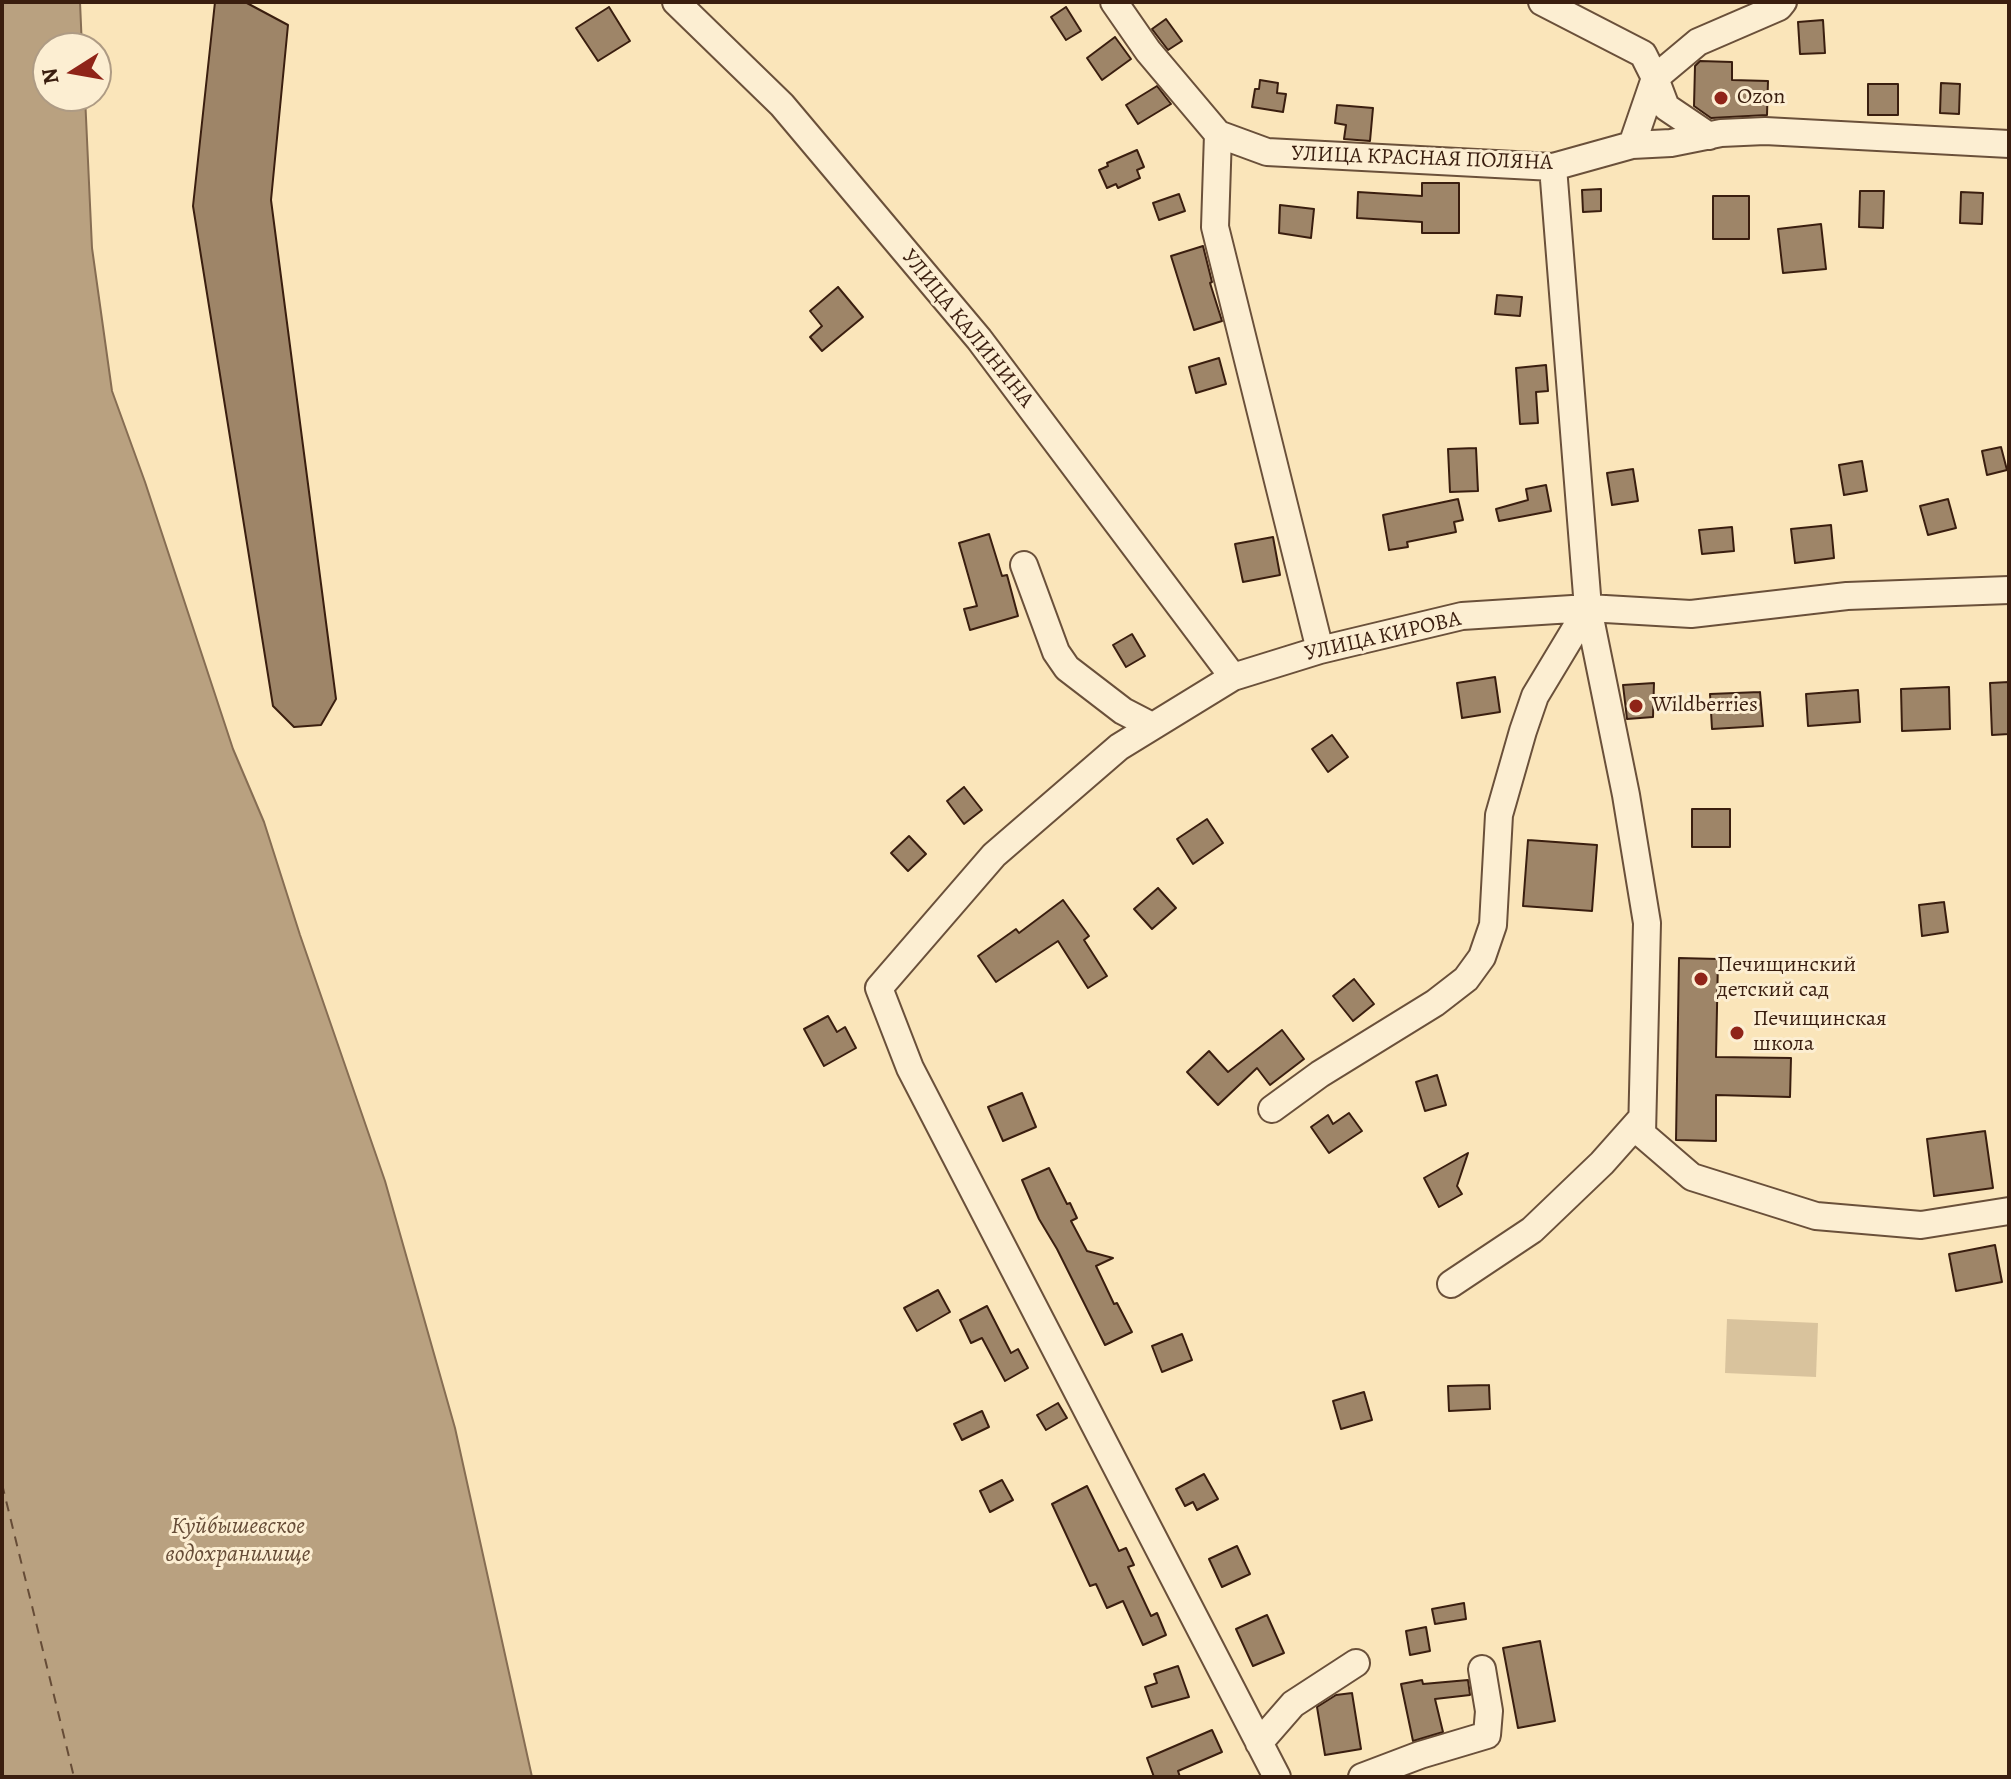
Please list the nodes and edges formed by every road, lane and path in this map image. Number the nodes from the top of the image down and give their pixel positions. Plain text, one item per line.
1 (676, 2) edge
2 (1114, 2) edge
3 (1542, 2) edge
4 (1783, 2) edge
5 (1655, 78) junction
6 (1218, 134) junction
7 (1709, 136) junction
8 (2009, 144) edge
9 (1632, 145) junction
10 (1553, 167) junction
11 (1024, 565) dead end
12 (2009, 590) edge
13 (1588, 608) junction
14 (1320, 650) junction
15 (1233, 677) junction
16 (1152, 726) junction
17 (1272, 1109) dead end
18 (1642, 1126) junction
19 (2009, 1211) edge
20 (1451, 1284) dead end
21 (1356, 1663) dead end
22 (1482, 1669) dead end
23 (1259, 1743) junction
24 (1277, 1777) edge
25 (1362, 1777) edge

1 - 15 street, УЛИЦА КАЛИНИНА
2 - 6 street
3 - 5 street
4 - 5 street
5 - 7 street
5 - 9 street
6 - 10 street, УЛИЦА КРАСНАЯ ПОЛЯНА
6 - 14 street
7 - 8 street, УЛИЦА КРАСНАЯ ПОЛЯНА
7 - 9 street, УЛИЦА КРАСНАЯ ПОЛЯНА
9 - 10 street, УЛИЦА КРАСНАЯ ПОЛЯНА
10 - 13 street
11 - 16 street
12 - 13 street, УЛИЦА КИРОВА
13 - 14 street, УЛИЦА КИРОВА
13 - 17 street
13 - 18 street
14 - 15 street, УЛИЦА КИРОВА
15 - 16 street, УЛИЦА КИРОВА
16 - 23 street, УЛИЦА КИРОВА
18 - 19 street
18 - 20 street
21 - 23 street
22 - 25 street
23 - 24 street

